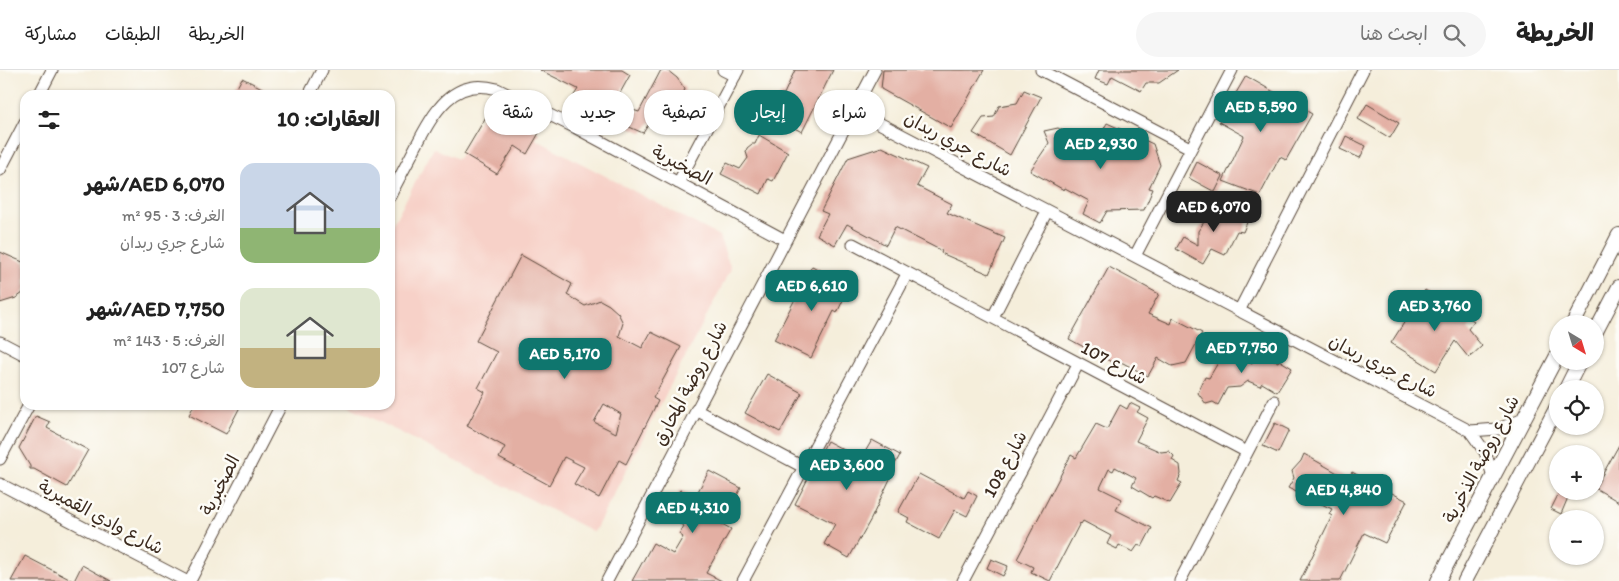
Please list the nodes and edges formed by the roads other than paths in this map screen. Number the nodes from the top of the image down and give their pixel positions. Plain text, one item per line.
1 (52, 70) edge
2 (723, 70) edge
3 (875, 70) edge
4 (1041, 70) edge
5 (1232, 70) edge
6 (1363, 70) edge
7 (318, 71) edge
8 (736, 73) edge
9 (42, 90) edge
10 (311, 90) edge
11 (864, 90) edge
12 (885, 126) edge
13 (20, 132) edge
14 (841, 135) edge
15 (1190, 148) junction
16 (0, 170) edge
17 (678, 183) junction
18 (395, 186) edge
19 (1047, 211) junction
20 (1619, 235) edge
21 (785, 240) junction
22 (853, 244) dead end
23 (1135, 256) junction
24 (907, 274) junction
25 (1619, 287) edge
26 (1239, 311) junction
27 (1578, 315) edge
28 (1604, 316) edge
29 (993, 317) junction
30 (0, 342) edge
31 (20, 352) edge
32 (1078, 364) junction
33 (1550, 370) edge
34 (1274, 401) dead end
35 (26, 410) edge
36 (278, 410) edge
37 (696, 410) junction
38 (1524, 419) junction
39 (1549, 422) edge
40 (1470, 431) junction
41 (1247, 452) junction
42 (0, 459) edge
43 (803, 467) junction
44 (1493, 476) junction
45 (0, 484) edge
46 (188, 581) edge
47 (607, 581) edge
48 (743, 581) edge
49 (963, 581) edge
50 (1180, 581) edge
51 (1438, 581) edge
52 (1465, 581) edge

1 - 9 street
2 - 8 street
3 - 11 street, شارع روضة المحارق
4 - 15 street
5 - 15 street
6 - 26 street
7 - 10 street
8 - 17 street
12 - 19 street, شارع جري ربدان
13 - 16 street
14 - 21 street, شارع روضة المحارق
15 - 23 street
17 - 18 street, الصخبرية
17 - 21 street, الصخبرية
19 - 23 street, شارع جري ربدان
19 - 29 street
20 - 27 street
21 - 37 street, شارع روضة المحارق
22 - 24 street, شارع 107
23 - 26 street, شارع جري ربدان
24 - 29 street, شارع 107
24 - 43 street
25 - 28 street
26 - 40 street, شارع جري ربدان
29 - 32 street, شارع 107
30 - 31 street
32 - 41 street, شارع 107
32 - 49 street, شارع 108
33 - 38 street, شارع روضة الذخرية
34 - 41 street
35 - 42 street
36 - 46 street, الصخبرية
37 - 43 street
37 - 47 street, شارع روضة المحارق
38 - 40 street
38 - 44 street, شارع روضة الذخرية
39 - 52 street
40 - 44 street, شارع جري ربدان
41 - 50 street
43 - 48 street
44 - 51 street, شارع روضة الذخرية
45 - 46 street, شارع وادي القميرية

